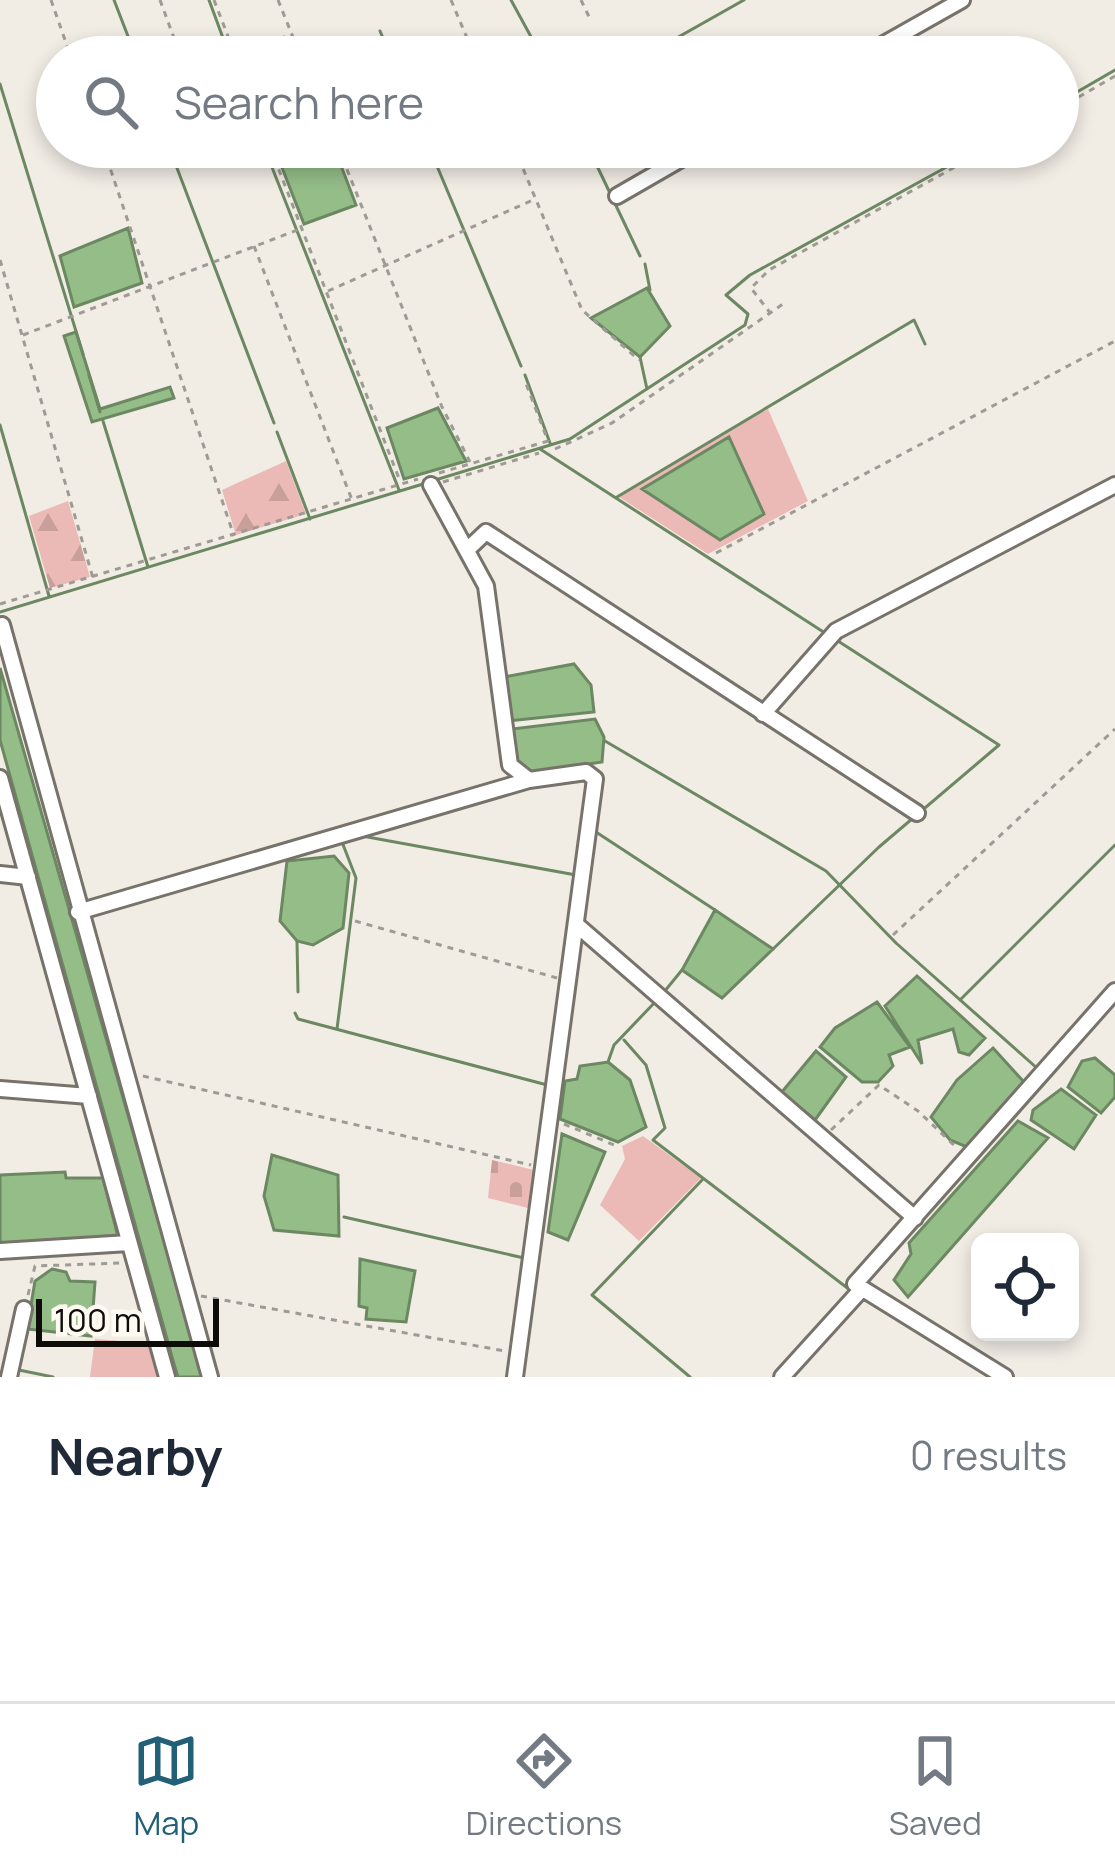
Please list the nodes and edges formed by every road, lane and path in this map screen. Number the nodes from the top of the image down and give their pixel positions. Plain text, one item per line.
1 (51, 0) edge
2 (160, 0) edge
3 (214, 0) edge
4 (278, 0) edge
5 (451, 0) edge
6 (581, 0) edge
7 (962, 0) edge
8 (591, 20) dead end
9 (292, 34) joint
10 (64, 36) edge
11 (173, 36) edge
12 (228, 36) edge
13 (287, 36) edge
14 (467, 36) edge
15 (898, 36) edge
16 (1115, 76) edge
17 (1079, 97) edge
18 (110, 168) edge
19 (278, 168) edge
20 (346, 168) edge
21 (523, 168) edge
22 (666, 168) edge
23 (953, 168) edge
24 (616, 196) dead end
25 (536, 198) junction
26 (302, 229) junction
27 (254, 247) junction
28 (0, 260) edge
29 (385, 265) junction
30 (147, 287) junction
31 (326, 291) junction
32 (783, 304) dead end
33 (771, 314) junction
34 (22, 335) junction
35 (1115, 341) edge
36 (639, 360) dead end
37 (525, 381) dead end
38 (555, 449) dead end
39 (539, 453) dead end
40 (470, 464) junction
41 (402, 484) junction
42 (431, 485) joint
43 (1115, 485) edge
44 (352, 502) junction
45 (235, 538) junction
46 (468, 549) junction
47 (716, 553) dead end
48 (93, 580) junction
49 (0, 604) edge
50 (2, 626) edge
51 (763, 714) junction
52 (1115, 729) edge
53 (0, 778) edge
54 (530, 780) junction
55 (917, 813) dead end
56 (0, 874) edge
57 (28, 877) junction
58 (78, 912) junction
59 (355, 921) dead end
60 (578, 926) junction
61 (893, 934) dead end
62 (570, 982) junction
63 (1115, 991) edge
64 (123, 1071) junction
65 (0, 1089) edge
66 (88, 1096) junction
67 (551, 1119) junction
68 (823, 1139) junction
69 (620, 1147) dead end
70 (970, 1156) junction
71 (544, 1168) junction
72 (915, 1218) junction
73 (129, 1243) junction
74 (0, 1252) edge
75 (134, 1262) junction
76 (860, 1291) junction
77 (187, 1294) junction
78 (24, 1309) joint
79 (518, 1353) junction
80 (9, 1377) edge
81 (167, 1377) edge
82 (210, 1377) edge
83 (515, 1377) edge
84 (782, 1377) edge
85 (1004, 1377) edge

1 - 10 path
2 - 11 path
3 - 12 path
4 - 9 path
5 - 14 path
6 - 8 path
7 - 15 street
9 - 13 path
16 - 17 path
18 - 30 path
19 - 26 path
20 - 29 path
21 - 25 path
22 - 24 street
23 - 33 path
25 - 29 path
25 - 36 path
26 - 27 path
26 - 31 path
27 - 30 path
27 - 44 path
28 - 34 path
29 - 31 path
29 - 40 path
30 - 34 path
30 - 45 path
31 - 41 path
32 - 33 path
33 - 38 path
34 - 48 path
35 - 47 path
37 - 40 path
39 - 42 path
40 - 41 path
41 - 44 path
42 - 46 street
43 - 51 street
44 - 45 path
45 - 48 path
46 - 51 street
46 - 54 street
48 - 49 path
50 - 58 street
51 - 55 street
52 - 61 path
53 - 57 street
54 - 58 street
54 - 60 street
56 - 57 street
57 - 66 street
58 - 64 street
59 - 62 path
60 - 62 street
60 - 68 street
62 - 67 street
63 - 70 street
64 - 71 path
64 - 77 street
65 - 66 street
66 - 73 street
67 - 69 path
67 - 71 street
68 - 70 path
68 - 72 street
70 - 72 street
71 - 79 street
72 - 76 street
73 - 74 street
73 - 75 street
75 - 78 path
75 - 81 street
76 - 84 street
76 - 85 street
77 - 79 path
77 - 82 street
78 - 80 street
79 - 83 street

